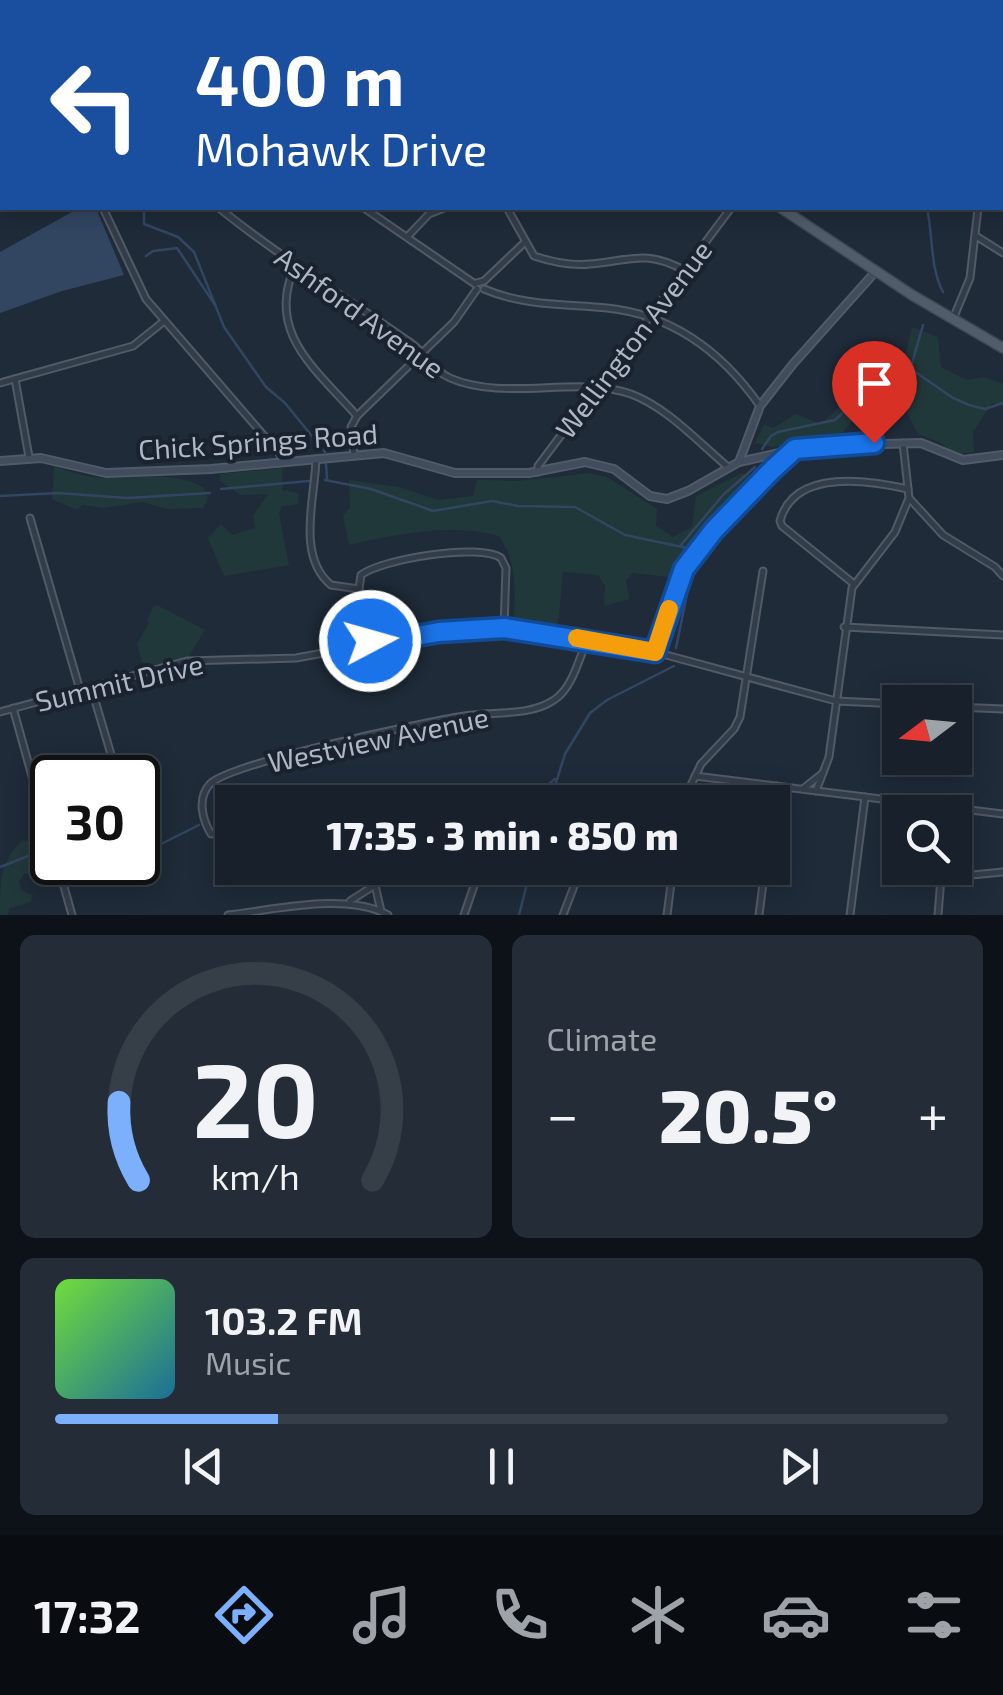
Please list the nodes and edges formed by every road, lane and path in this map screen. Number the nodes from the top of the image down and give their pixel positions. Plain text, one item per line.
1 (105, 210) edge
2 (221, 210) edge
3 (367, 210) edge
4 (439, 210) edge
5 (508, 210) edge
6 (729, 210) edge
7 (784, 210) edge
8 (978, 210) edge
9 (975, 236) junction
10 (407, 237) junction
11 (525, 242) junction
12 (1003, 253) edge
13 (295, 266) junction
14 (684, 270) junction
15 (876, 271) junction
16 (480, 286) junction
17 (648, 317) junction
18 (953, 319) junction
19 (163, 322) junction
20 (1003, 348) edge
21 (422, 352) junction
22 (15, 379) junction
23 (0, 383) edge
24 (596, 388) junction
25 (760, 406) junction
26 (357, 416) junction
27 (904, 443) junction
28 (795, 449) junction
29 (354, 455) junction
30 (760, 456) junction
31 (1003, 456) edge
32 (29, 457) junction
33 (316, 459) junction
34 (0, 461) edge
35 (282, 461) junction
36 (739, 462) junction
37 (728, 467) junction
38 (772, 470) junction
39 (538, 472) junction
40 (908, 489) junction
41 (909, 498) junction
42 (30, 518) dead end
43 (763, 570) dead end
44 (1003, 576) edge
45 (854, 584) junction
46 (358, 589) junction
47 (844, 627) junction
48 (504, 628) junction
49 (1003, 635) edge
50 (587, 640) junction
51 (371, 644) junction
52 (655, 652) junction
53 (746, 676) junction
54 (92, 686) junction
55 (80, 690) junction
56 (836, 700) junction
57 (882, 703) edge
58 (12, 708) junction
59 (972, 708) edge
60 (1003, 709) edge
61 (0, 712) edge
62 (112, 755) edge
63 (30, 771) edge
64 (825, 771) junction
65 (695, 776) junction
66 (691, 785) edge
67 (768, 785) edge
68 (790, 788) edge
69 (800, 789) junction
70 (816, 791) junction
71 (866, 798) junction
72 (882, 800) edge
73 (972, 811) edge
74 (1003, 814) edge
75 (215, 833) edge
76 (1003, 872) edge
77 (972, 875) edge
78 (63, 885) edge
79 (375, 885) joint
80 (474, 885) edge
81 (575, 885) edge
82 (671, 885) edge
83 (763, 885) edge
84 (940, 885) edge
85 (346, 903) junction
86 (380, 911) junction
87 (72, 915) edge
88 (228, 915) edge
89 (388, 915) edge
90 (464, 915) edge
91 (563, 915) edge
92 (667, 915) edge
93 (759, 915) edge
94 (850, 915) edge
95 (938, 915) edge

1 - 19 street
2 - 13 street, Ashford Avenue
3 - 10 street
4 - 10 street
5 - 11 street
6 - 14 street, Wellington Avenue
7 - 15 main road
8 - 9 street
9 - 12 street
9 - 18 street
10 - 16 street
11 - 14 street
11 - 16 street
13 - 21 street, Ashford Avenue
13 - 26 street
14 - 17 street, Wellington Avenue
15 - 18 main road
15 - 25 street
16 - 17 street
16 - 21 street
17 - 24 street, Wellington Avenue
17 - 25 street
18 - 20 main road
19 - 22 street
19 - 35 street
21 - 24 street, Ashford Avenue
21 - 26 street
22 - 23 street
22 - 32 street
24 - 37 street, Ashford Avenue
24 - 39 street, Wellington Avenue
25 - 36 street
26 - 29 street
27 - 28 street, Chick Springs Road
27 - 31 street, Chick Springs Road
27 - 40 street
28 - 30 street, Chick Springs Road
28 - 38 street
29 - 33 street, Chick Springs Road
29 - 39 street, Chick Springs Road
30 - 36 street, Chick Springs Road
30 - 38 street
32 - 34 street, Chick Springs Road
32 - 35 street, Chick Springs Road
33 - 35 street, Chick Springs Road
33 - 46 street
36 - 37 street, Chick Springs Road
37 - 39 street, Chick Springs Road
38 - 52 street
40 - 41 street
40 - 45 street
41 - 44 street
41 - 45 street
42 - 55 street
43 - 53 street
45 - 47 street
46 - 48 street
46 - 51 street
47 - 49 street
47 - 56 street
48 - 50 street, Summit Drive
48 - 51 street, Summit Drive
50 - 52 street, Summit Drive
50 - 75 street, Westview Avenue
51 - 54 street, Summit Drive
52 - 53 street, Summit Drive
53 - 56 street, Summit Drive
53 - 65 street
54 - 55 street, Summit Drive
54 - 62 street
55 - 58 street, Summit Drive
56 - 57 street, Summit Drive
56 - 64 street
58 - 61 street, Summit Drive
58 - 63 street
59 - 60 street
64 - 69 street
64 - 70 street
65 - 66 street
65 - 67 street
68 - 69 street
69 - 70 street
70 - 71 street
71 - 72 street
71 - 94 street
73 - 74 street
76 - 77 street
78 - 87 street
79 - 85 street
79 - 86 street
80 - 90 street
81 - 91 street
82 - 92 street
83 - 93 street
84 - 95 street
85 - 86 street
85 - 88 street
86 - 89 street

